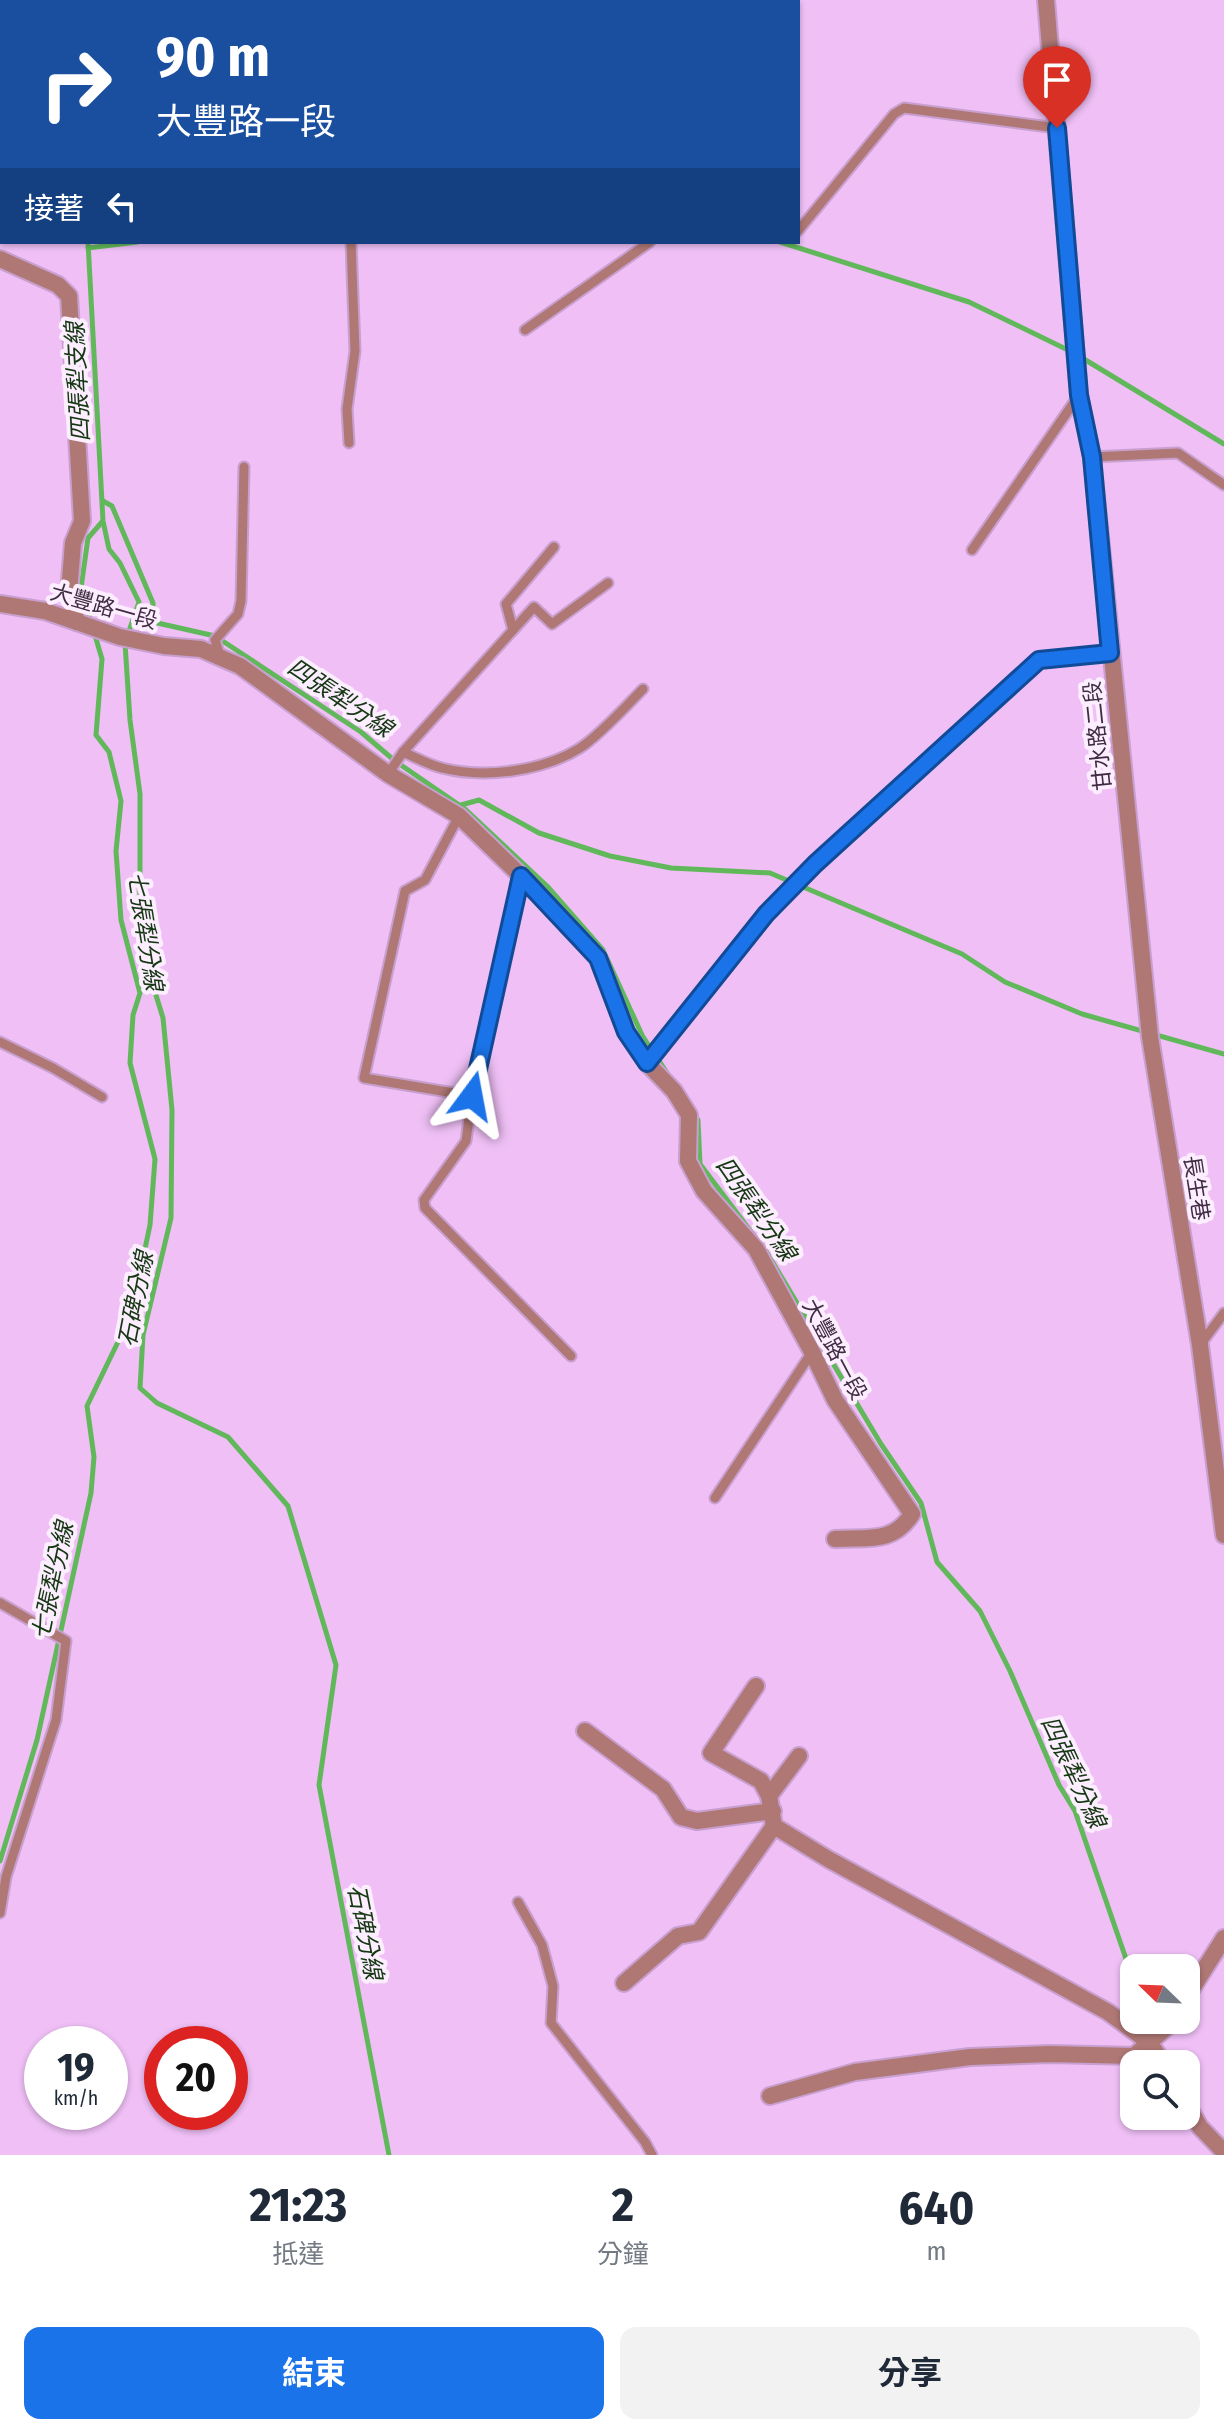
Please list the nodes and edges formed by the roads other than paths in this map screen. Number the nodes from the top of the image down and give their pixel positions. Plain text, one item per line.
1 (1046, 0) edge
2 (1057, 128) junction
3 (800, 229) edge
4 (351, 244) edge
5 (647, 244) edge
6 (0, 259) edge
7 (525, 330) dead end
8 (1079, 395) junction
9 (349, 443) dead end
10 (1092, 457) junction
11 (244, 467) dead end
12 (1224, 485) edge
13 (554, 547) dead end
14 (972, 550) dead end
15 (608, 583) dead end
16 (0, 604) edge
17 (77, 622) junction
18 (513, 630) junction
19 (1110, 653) junction
20 (220, 656) junction
21 (643, 689) dead end
22 (403, 752) junction
23 (388, 774) junction
24 (459, 816) junction
25 (521, 876) junction
26 (1150, 1037) joint
27 (0, 1042) edge
28 (647, 1063) junction
29 (472, 1096) junction
30 (102, 1097) dead end
31 (1224, 1313) edge
32 (1200, 1345) junction
33 (812, 1352) junction
34 (571, 1356) dead end
35 (715, 1498) dead end
36 (1224, 1535) edge
37 (835, 1539) dead end
38 (0, 1603) edge
39 (756, 1686) dead end
40 (585, 1731) dead end
41 (799, 1756) dead end
42 (772, 1811) junction
43 (518, 1902) dead end
44 (0, 1913) edge
45 (1224, 1938) edge
46 (1200, 1976) edge
47 (624, 1983) dead end
48 (1159, 2034) edge
49 (1149, 2042) junction
50 (1154, 2050) edge
51 (770, 2096) dead end
52 (1200, 2127) edge
53 (1224, 2152) edge
54 (652, 2155) edge

1 - 2 street, 甘水路二段
2 - 3 lane
2 - 8 street, 甘水路二段
4 - 9 lane
5 - 7 lane
6 - 17 street
8 - 10 street, 甘水路二段
8 - 14 lane
10 - 12 lane
10 - 19 street, 甘水路二段
11 - 20 lane
13 - 18 lane
15 - 18 lane
16 - 17 street, 大豐路一段
17 - 20 street, 大豐路一段
18 - 22 lane
19 - 26 street, 甘水路二段
19 - 28 lane
20 - 23 street, 大豐路一段
21 - 22 lane
22 - 23 lane
23 - 24 street, 大豐路一段
24 - 25 street, 大豐路一段
24 - 29 lane
25 - 28 street, 大豐路一段
25 - 29 lane
26 - 32 street, 長生巷
27 - 30 lane
28 - 33 street, 大豐路一段
29 - 34 lane
31 - 32 lane
32 - 36 street, 長生巷
33 - 35 lane
33 - 37 street, 大豐路一段
38 - 44 lane
39 - 42 street
40 - 42 street
41 - 42 street
42 - 47 street
42 - 49 street
43 - 54 lane
45 - 46 street
48 - 49 street
49 - 50 street
49 - 51 street
52 - 53 street

